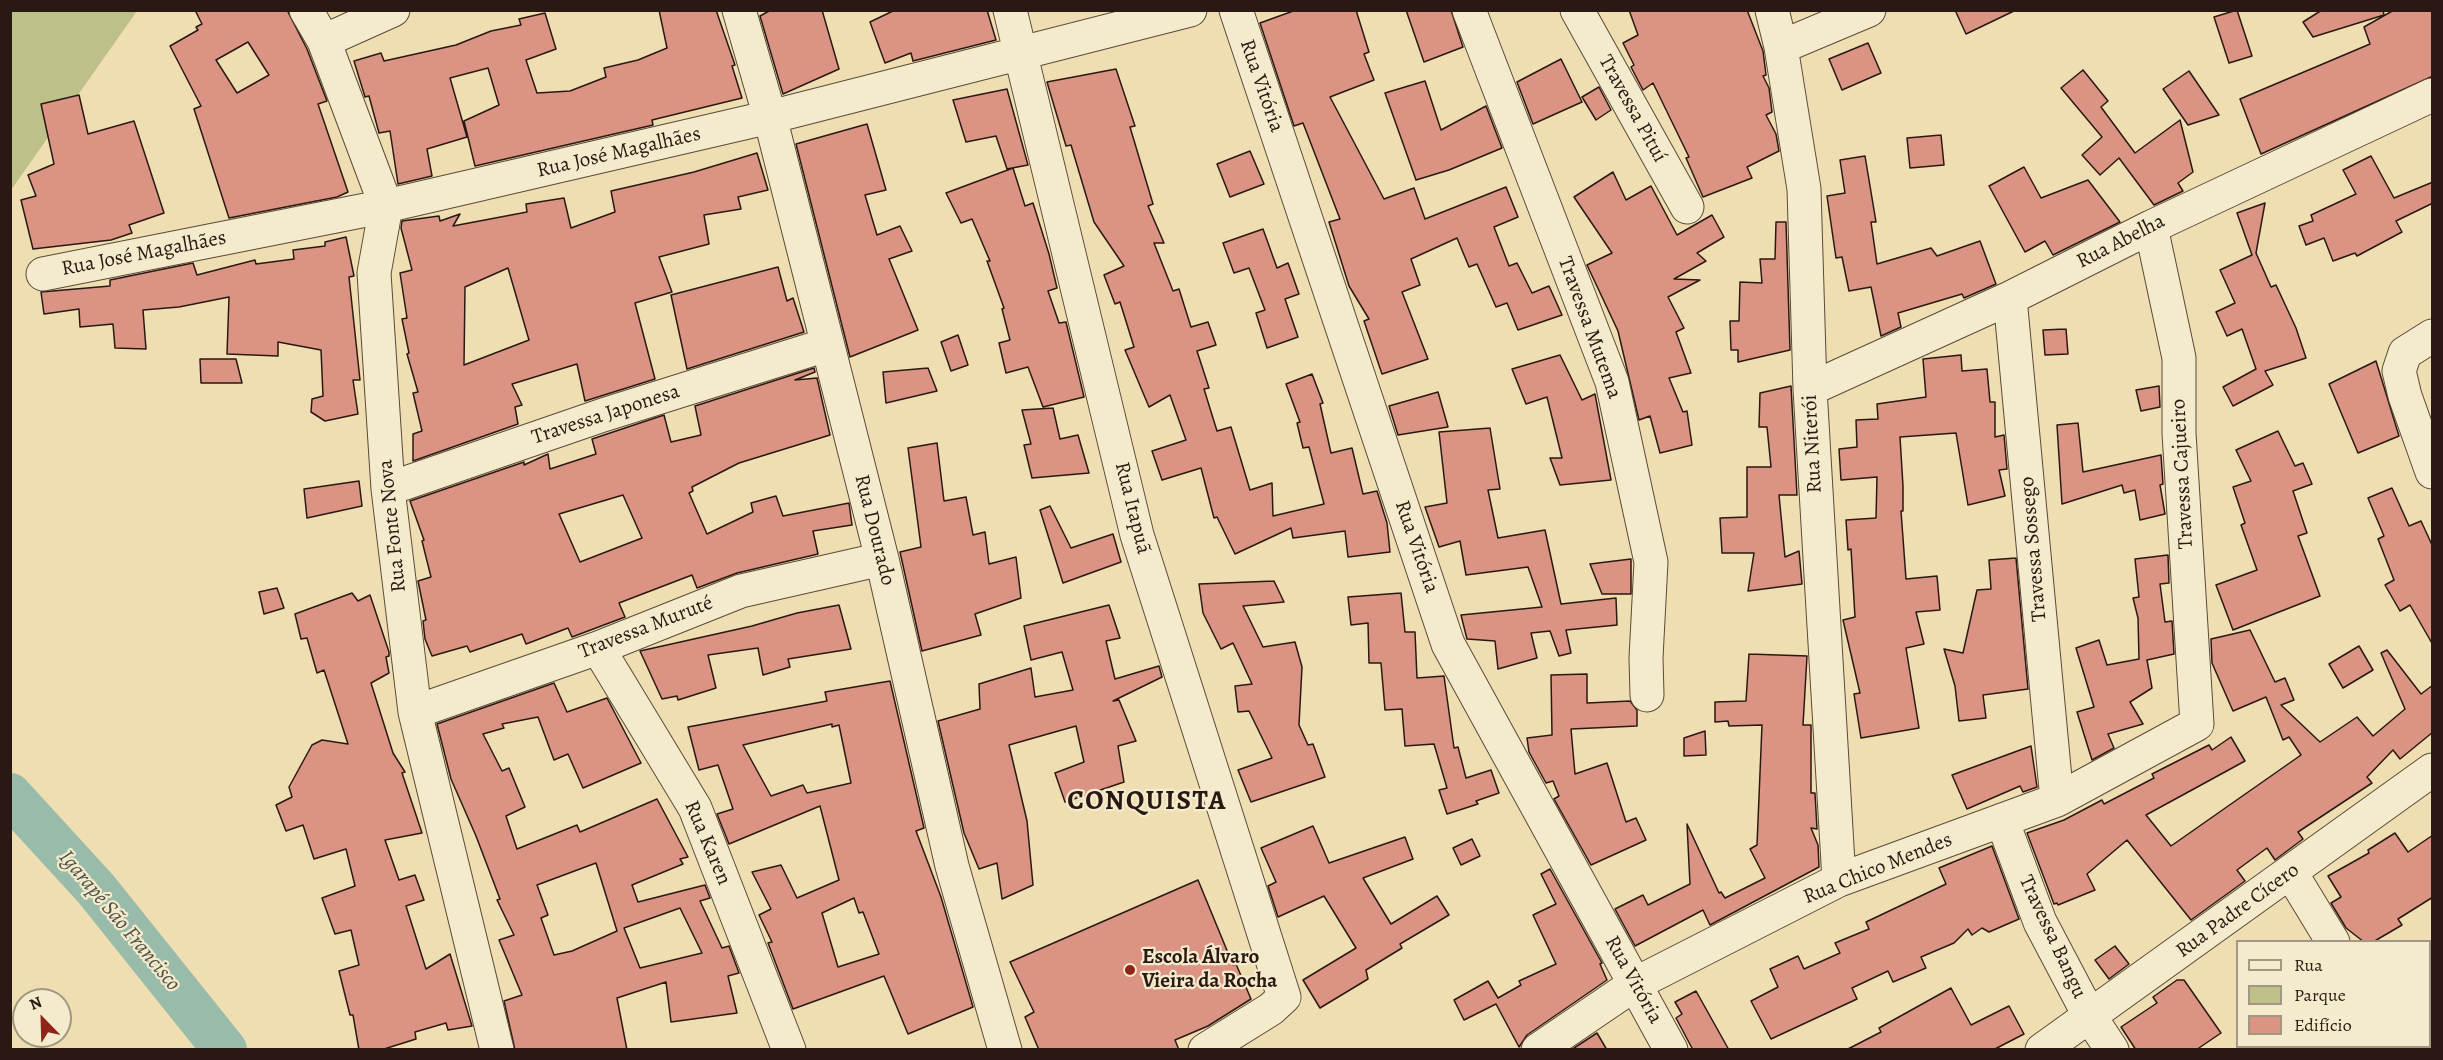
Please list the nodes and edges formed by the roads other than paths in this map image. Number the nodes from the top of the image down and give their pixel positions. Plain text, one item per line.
1 (306, 10) edge
2 (393, 10) edge
3 (739, 10) edge
4 (1010, 10) edge
5 (1191, 10) edge
6 (1236, 10) edge
7 (1469, 10) edge
8 (1577, 10) edge
9 (1772, 10) edge
10 (1869, 10) edge
11 (324, 41) junction
12 (1782, 47) junction
13 (1022, 53) junction
14 (2433, 95) edge
15 (770, 117) junction
16 (386, 206) junction
17 (1687, 207) dead end
18 (2151, 227) junction
19 (43, 274) dead end
20 (2010, 298) junction
21 (2433, 336) edge
22 (826, 345) junction
23 (1810, 389) junction
24 (2433, 472) edge
25 (388, 489) junction
26 (882, 559) junction
27 (598, 648) junction
28 (1647, 695) dead end
29 (415, 712) junction
30 (2197, 724) joint
31 (2433, 770) edge
32 (2057, 800) junction
33 (2002, 820) junction
34 (2291, 873) junction
35 (1839, 880) junction
36 (2332, 940) edge
37 (1635, 984) junction
38 (2089, 1015) junction
39 (1205, 1049) edge
40 (497, 1050) edge
41 (789, 1050) edge
42 (1005, 1050) edge
43 (1538, 1050) edge
44 (1671, 1050) edge
45 (2042, 1050) edge
46 (2112, 1050) edge

1 - 11 street
2 - 11 street
3 - 15 street, Rua Dourado
4 - 13 street, Rua Itapuã
5 - 13 street, Rua José Magalhães
6 - 37 street, Rua Vitória
7 - 28 street, Travessa Mutema
8 - 17 street, Travessa Pituí
9 - 12 street, Rua Niterói
10 - 12 street
11 - 16 street
12 - 23 street, Rua Niterói
13 - 15 street, Rua José Magalhães
13 - 39 street, Rua Itapuã
14 - 18 street, Rua Abelha
15 - 16 street, Rua José Magalhães
15 - 22 street, Rua Dourado
16 - 19 street, Rua José Magalhães
16 - 25 street, Rua Fonte Nova
18 - 20 street, Rua Abelha
18 - 30 street, Travessa Cajueiro
20 - 23 street, Rua Abelha
20 - 32 street, Travessa Sossego
21 - 24 street
22 - 25 street, Travessa Japonesa
22 - 26 street, Rua Dourado
23 - 35 street, Rua Niterói
25 - 29 street, Rua Fonte Nova
26 - 27 street, Travessa Muruté
26 - 42 street, Rua Dourado
27 - 29 street, Travessa Muruté
27 - 41 street, Rua Karen
29 - 40 street, Rua Fonte Nova
30 - 32 street, Rua Chico Mendes
31 - 34 street, Rua Padre Cícero
32 - 33 street, Rua Chico Mendes
33 - 35 street, Rua Chico Mendes
33 - 38 street, Travessa Bangu
34 - 36 street
34 - 38 street, Rua Padre Cícero
35 - 37 street, Rua Chico Mendes
37 - 43 street, Rua Chico Mendes
37 - 44 street, Rua Vitória
38 - 45 street, Rua Padre Cícero
38 - 46 street, Travessa Bangu

